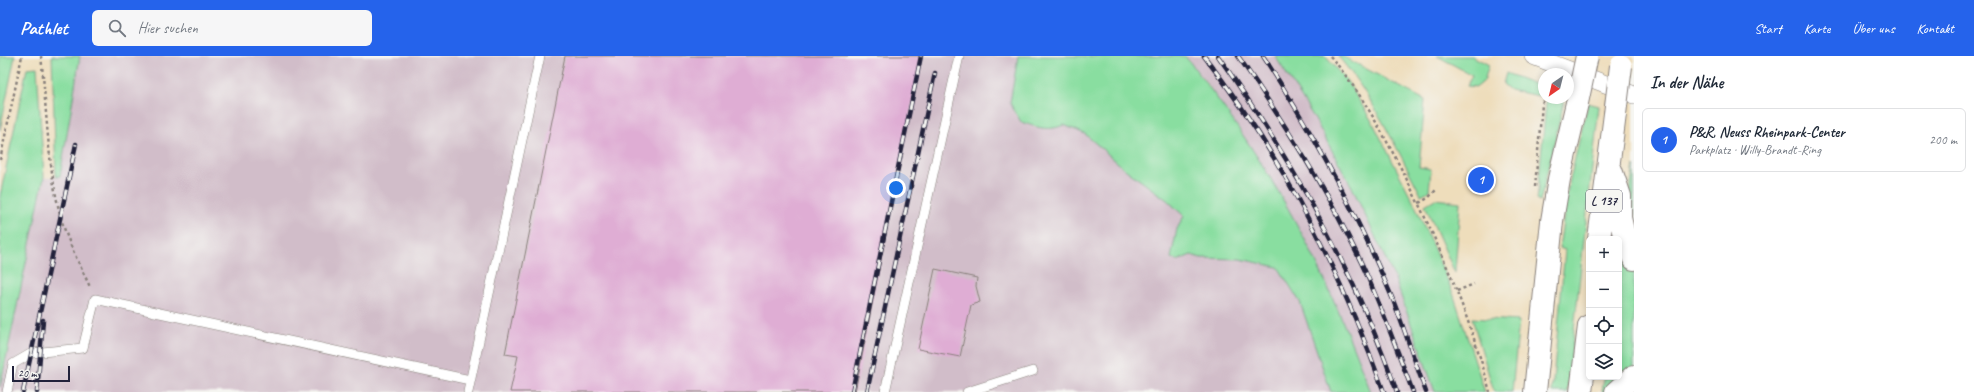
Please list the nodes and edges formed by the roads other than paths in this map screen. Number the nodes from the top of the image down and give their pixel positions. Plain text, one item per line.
1 (540, 56) edge
2 (960, 56) edge
3 (1533, 56) edge
4 (1587, 56) edge
5 (1622, 61) edge
6 (1634, 94) edge
7 (1608, 163) junction
8 (1599, 236) edge
9 (1634, 260) edge
10 (1587, 344) edge
11 (1033, 372) dead end
12 (1634, 376) edge
13 (470, 380) junction
14 (7, 392) edge
15 (468, 392) edge
16 (885, 392) edge
17 (967, 392) edge
18 (1535, 392) edge
19 (1581, 392) edge
20 (1616, 392) edge

1 - 13 lane
2 - 16 lane
3 - 6 street
4 - 18 main road, bridge
5 - 7 main road, L 137, bridge
7 - 8 main road, L 137
7 - 9 main road
10 - 19 main road
11 - 17 lane
12 - 20 main road
13 - 14 lane
13 - 15 lane

